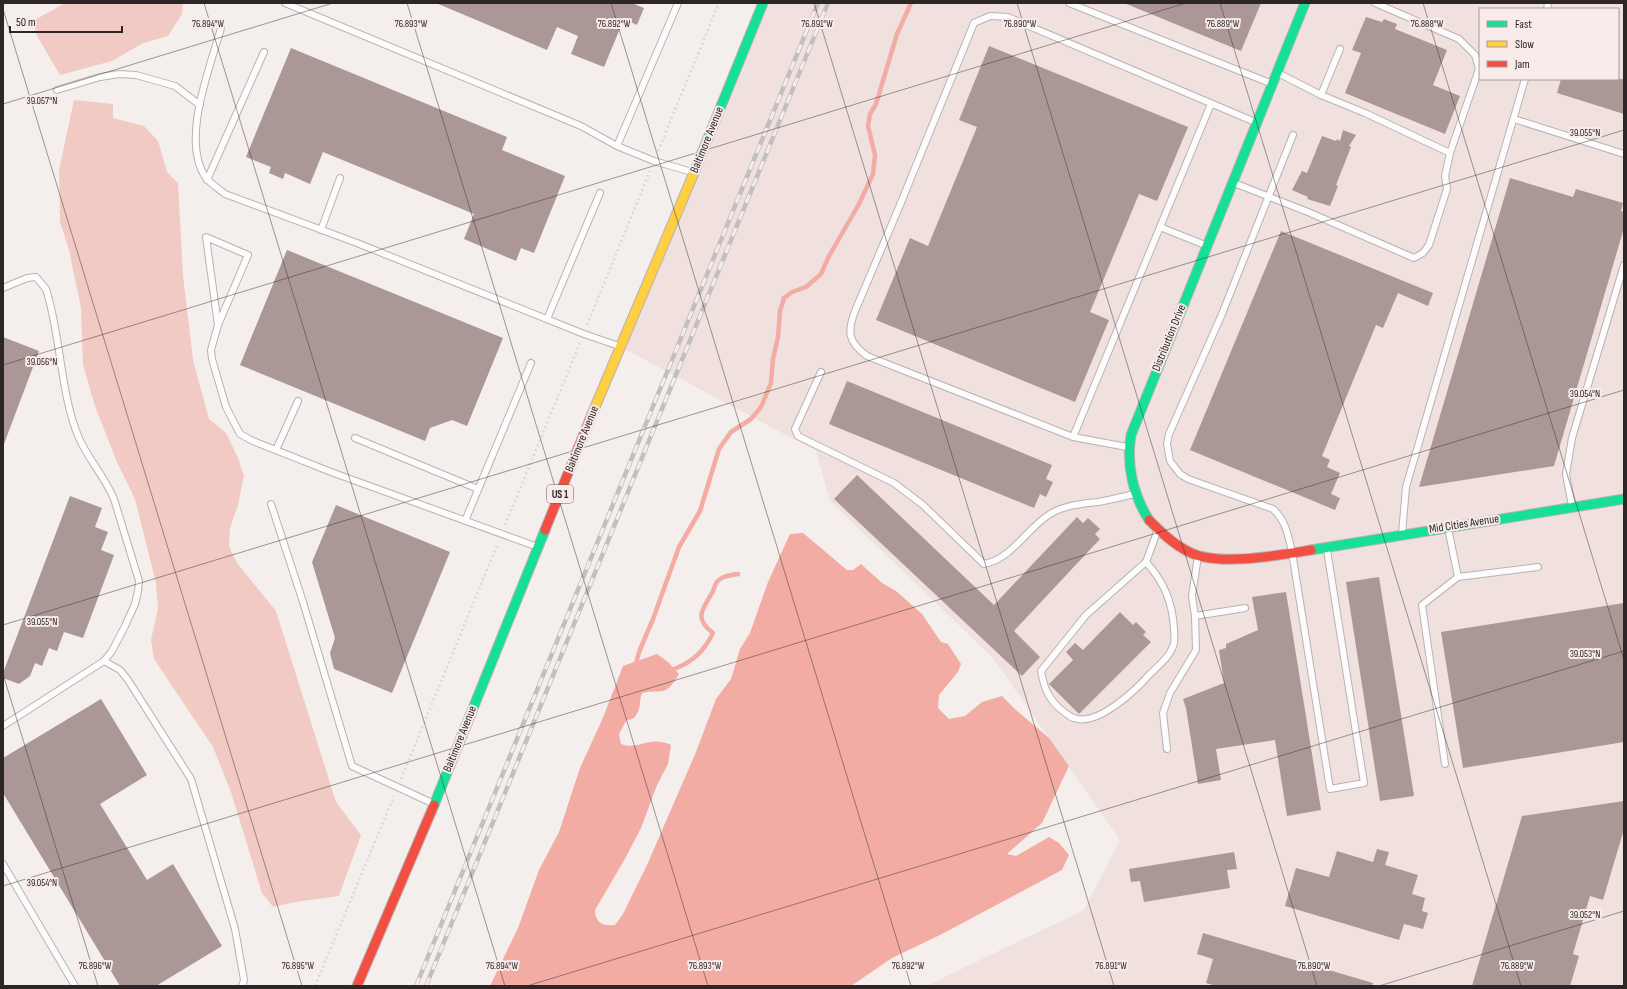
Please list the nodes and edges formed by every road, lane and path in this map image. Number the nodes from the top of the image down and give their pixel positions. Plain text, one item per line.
1 (285, 3) edge
2 (678, 3) edge
3 (719, 3) edge
4 (762, 3) edge
5 (1069, 3) edge
6 (1305, 3) edge
7 (1375, 3) edge
8 (221, 28) dead end
9 (1340, 50) dead end
10 (264, 52) dead end
11 (1276, 73) junction
12 (1525, 80) edge
13 (1272, 83) junction
14 (57, 90) dead end
15 (1321, 95) junction
16 (1211, 104) junction
17 (200, 105) junction
18 (1514, 119) junction
19 (1256, 122) junction
20 (1293, 136) dead end
21 (617, 146) junction
22 (1450, 153) junction
23 (1624, 154) edge
24 (654, 161) junction
25 (694, 172) junction
26 (340, 178) dead end
27 (207, 180) junction
28 (1233, 182) junction
29 (600, 193) dead end
30 (1269, 196) junction
31 (1160, 227) junction
32 (321, 230) junction
33 (1207, 246) junction
34 (1624, 265) edge
35 (3, 288) edge
36 (548, 320) junction
37 (218, 325) junction
38 (584, 334) junction
39 (620, 346) junction
40 (532, 364) dead end
41 (821, 372) dead end
42 (298, 401) dead end
43 (1073, 437) junction
44 (355, 438) dead end
45 (1129, 448) junction
46 (276, 450) junction
47 (478, 489) junction
48 (1136, 494) junction
49 (1624, 499) edge
50 (271, 504) dead end
51 (1572, 506) junction
52 (465, 521) junction
53 (1448, 527) junction
54 (1158, 529) junction
55 (502, 534) junction
56 (1402, 534) junction
57 (1326, 546) junction
58 (539, 548) junction
59 (1304, 551) joint
60 (1292, 552) junction
61 (1198, 554) junction
62 (1146, 562) junction
63 (1538, 566) dead end
64 (1458, 578) junction
65 (1245, 608) dead end
66 (1194, 616) junction
67 (104, 661) junction
68 (3, 726) edge
69 (1167, 749) dead end
70 (1445, 764) dead end
71 (398, 788) junction
72 (434, 804) junction
73 (3, 864) edge
74 (75, 986) edge
75 (242, 986) edge
76 (315, 986) edge
77 (358, 986) edge

1 - 21 lane
2 - 21 lane
3 - 24 path
4 - 25 street, Baltimore Avenue / US 1
5 - 13 lane
6 - 11 street, Distribution Drive
7 - 22 lane
8 - 17 lane
9 - 15 lane
10 - 27 lane
11 - 13 street, Distribution Drive
11 - 15 lane
12 - 18 lane
13 - 19 street, Distribution Drive
14 - 17 lane
15 - 22 lane
16 - 19 lane
16 - 31 lane
16 - 43 lane
17 - 27 lane
18 - 23 lane
18 - 56 lane
19 - 28 street, Distribution Drive
20 - 30 lane
21 - 24 lane
22 - 30 lane
24 - 25 lane
24 - 38 path
25 - 39 street, Baltimore Avenue / US 1
26 - 32 lane
27 - 32 lane
28 - 30 lane
28 - 33 street, Distribution Drive
29 - 36 lane
30 - 60 lane
31 - 33 lane
31 - 43 lane
32 - 36 lane
33 - 45 street, Distribution Drive
34 - 51 lane
35 - 67 lane
36 - 38 lane
37 - 37 lane
37 - 46 lane
38 - 39 lane
38 - 55 path
39 - 58 street, Baltimore Avenue / US 1
40 - 47 lane
41 - 48 lane
42 - 46 lane
43 - 45 lane
44 - 47 lane
45 - 48 street, Distribution Drive
46 - 52 lane
47 - 52 lane
48 - 54 street, Distribution Drive
49 - 51 street, Mid Cities Avenue
50 - 71 lane
51 - 53 street, Mid Cities Avenue
52 - 55 lane
53 - 56 street, Mid Cities Avenue
53 - 64 lane
54 - 61 street, Distribution Drive
54 - 62 lane
55 - 58 lane
55 - 71 path
56 - 57 street, Mid Cities Avenue
57 - 59 street, Mid Cities Avenue
57 - 60 lane
58 - 72 street, Baltimore Avenue / US 1
59 - 60 street, Distribution Drive
60 - 61 street, Distribution Drive
61 - 66 lane
62 - 62 lane
63 - 64 lane
64 - 70 lane
65 - 66 lane
66 - 69 lane
67 - 68 lane
67 - 75 lane
71 - 72 lane
71 - 76 path
72 - 77 street, Baltimore Avenue / US 1
73 - 74 lane

